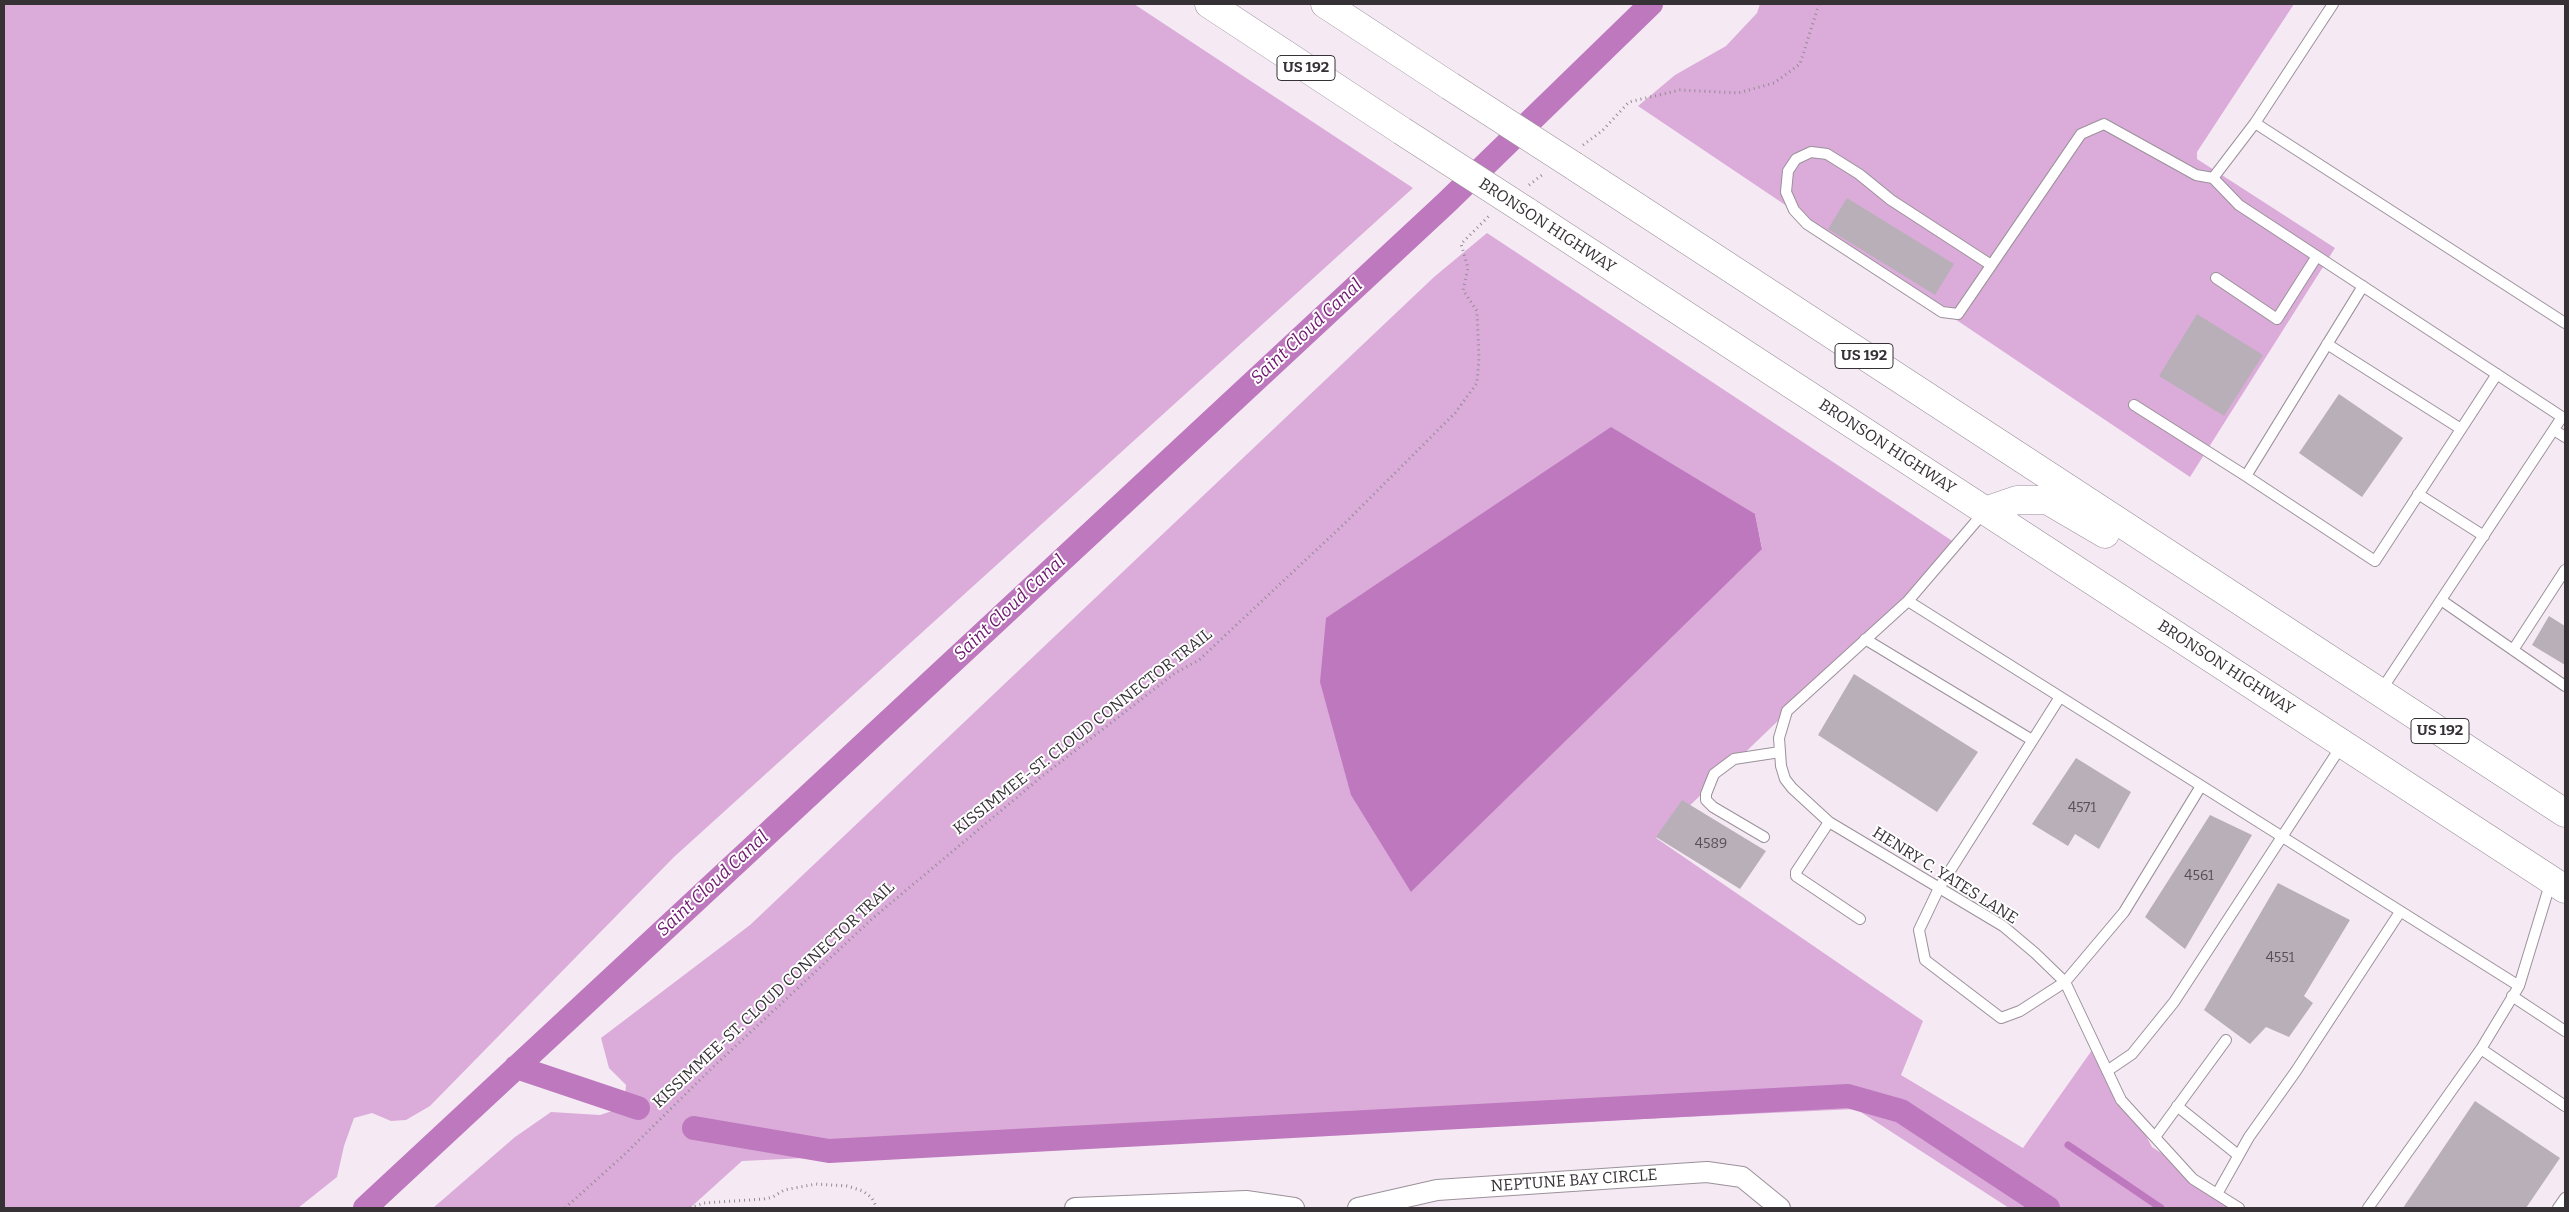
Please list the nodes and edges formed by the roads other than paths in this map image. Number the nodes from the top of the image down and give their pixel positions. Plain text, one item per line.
1 (1209, 4) edge
2 (1325, 4) edge
3 (2333, 4) edge
4 (2255, 123) junction
5 (2213, 178) junction
6 (2317, 256) junction
7 (1991, 265) junction
8 (2216, 278) dead end
9 (2363, 286) junction
10 (2565, 323) edge
11 (2327, 344) junction
12 (2497, 374) junction
13 (2134, 405) dead end
14 (2564, 414) edge
15 (2461, 429) junction
16 (2554, 430) junction
17 (2565, 437) edge
18 (2246, 476) junction
19 (2418, 494) junction
20 (1985, 511) junction
21 (2484, 536) junction
22 (2565, 570) edge
23 (2441, 600) junction
24 (1908, 601) junction
25 (2242, 602) junction
26 (1865, 639) junction
27 (2513, 650) junction
28 (2565, 686) edge
29 (2380, 692) junction
30 (2060, 697) junction
31 (2032, 740) junction
32 (2343, 744) junction
33 (1780, 752) junction
34 (2201, 786) junction
35 (2565, 813) edge
36 (1829, 822) junction
37 (1764, 837) dead end
38 (2282, 837) junction
39 (2558, 884) edge
40 (1939, 888) junction
41 (2400, 912) junction
42 (1860, 919) dead end
43 (2065, 982) junction
44 (2519, 986) junction
45 (2512, 996) junction
46 (2565, 1031) edge
47 (2226, 1040) dead end
48 (2481, 1049) junction
49 (2107, 1071) junction
50 (2177, 1106) junction
51 (2565, 1106) edge
52 (2155, 1136) junction
53 (2238, 1155) junction
54 (2217, 1194) junction
55 (2565, 1198) edge
56 (1075, 1208) edge
57 (1294, 1208) edge
58 (1358, 1208) edge
59 (1780, 1208) edge
60 (2239, 1208) edge
61 (2368, 1208) edge
62 (2558, 1208) edge

1 - 20 highway, BRONSON HIGHWAY / US 192, bridge
2 - 25 highway, US 192, bridge
3 - 4 lane
4 - 5 lane
4 - 10 lane
5 - 6 lane
5 - 7 lane
6 - 8 lane
6 - 9 lane
7 - 7 lane
9 - 11 lane
9 - 12 lane
11 - 15 lane
11 - 18 lane
12 - 14 lane
12 - 15 lane
13 - 18 lane
14 - 16 lane
15 - 19 lane
16 - 17 lane
16 - 21 lane
18 - 19 lane
19 - 21 lane
20 - 24 lane, HENRY C. YATES LANE
20 - 25 highway
20 - 32 highway, BRONSON HIGHWAY / US 192
21 - 23 lane
22 - 27 lane
23 - 27 lane
23 - 29 lane
24 - 26 lane, HENRY C. YATES LANE
24 - 30 lane
25 - 29 highway, US 192
26 - 31 lane
26 - 33 lane, HENRY C. YATES LANE
27 - 28 lane
29 - 35 highway, US 192
30 - 31 lane
30 - 34 lane
31 - 40 lane
32 - 38 lane
32 - 39 highway, BRONSON HIGHWAY / US 192
33 - 36 lane, HENRY C. YATES LANE
33 - 37 lane
34 - 38 lane
34 - 43 lane
36 - 40 lane, HENRY C. YATES LANE
36 - 42 lane
38 - 41 lane
38 - 49 lane
39 - 44 lane
40 - 43 lane, HENRY C. YATES LANE
40 - 43 lane
41 - 44 lane
41 - 53 lane
43 - 49 lane, HENRY C. YATES LANE
44 - 45 lane
45 - 46 lane
45 - 48 lane
47 - 50 lane
48 - 51 lane
48 - 61 lane
49 - 52 lane, HENRY C. YATES LANE
50 - 52 lane
50 - 53 lane
52 - 54 lane, HENRY C. YATES LANE
53 - 54 lane
54 - 60 lane, HENRY C. YATES LANE
55 - 62 lane
56 - 57 street
58 - 59 street, NEPTUNE BAY CIRCLE

